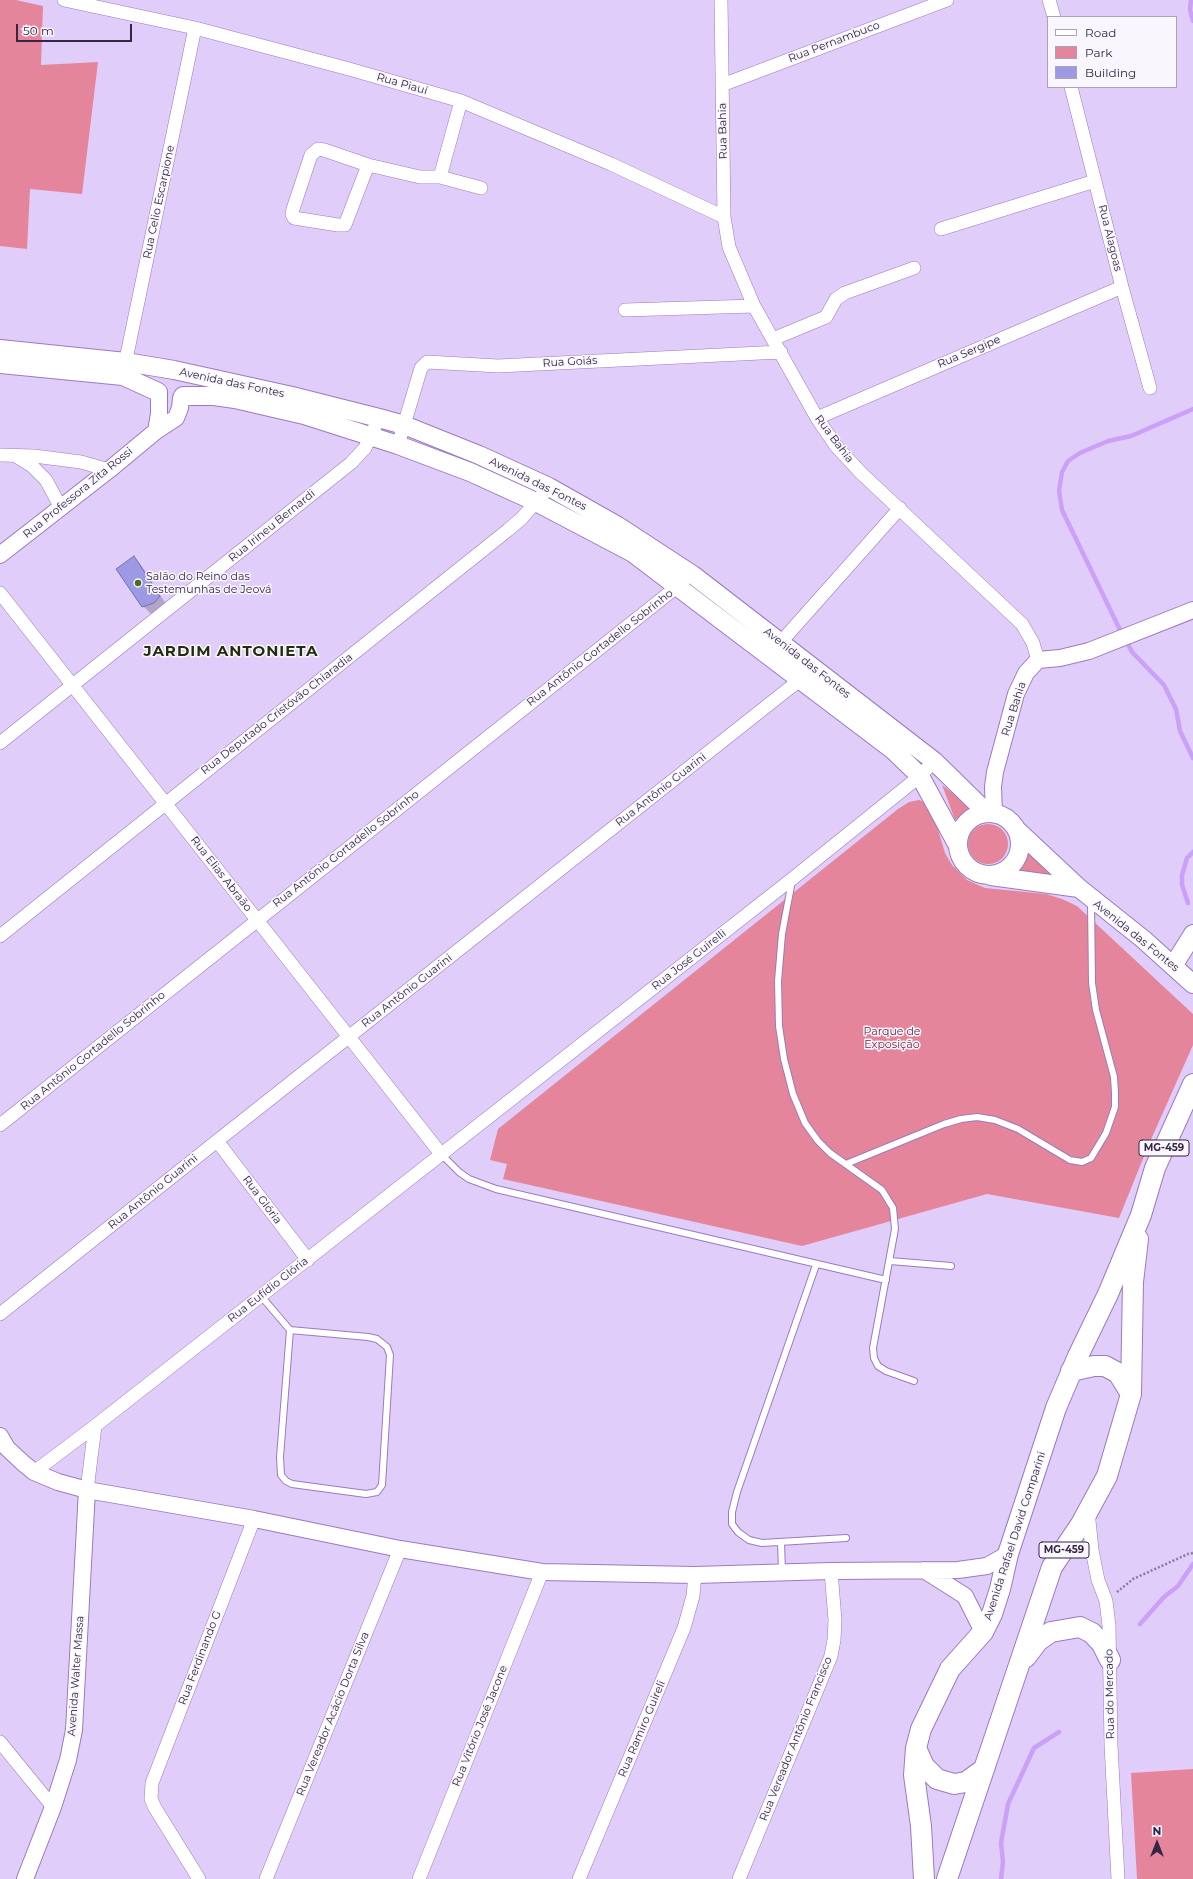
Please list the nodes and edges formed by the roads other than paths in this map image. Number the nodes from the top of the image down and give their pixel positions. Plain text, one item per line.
1 (64, 0) edge
2 (721, 0) edge
3 (947, 0) edge
4 (1049, 0) edge
5 (1054, 16) edge
6 (195, 28) junction
7 (722, 85) junction
8 (1071, 88) edge
9 (462, 101) junction
10 (368, 165) junction
11 (440, 177) junction
12 (1095, 181) junction
13 (481, 188) dead end
14 (724, 217) junction
15 (941, 229) dead end
16 (914, 268) dead end
17 (1122, 287) junction
18 (754, 306) junction
19 (625, 310) dead end
20 (773, 339) junction
21 (0, 349) edge
22 (781, 352) junction
23 (0, 364) edge
24 (124, 369) junction
25 (174, 370) junction
26 (1150, 388) dead end
27 (159, 393) junction
28 (182, 397) junction
29 (379, 418) junction
30 (817, 418) junction
31 (404, 425) junction
32 (156, 431) junction
33 (371, 436) junction
34 (398, 445) junction
35 (0, 455) edge
36 (16, 456) junction
37 (109, 470) junction
38 (549, 487) junction
39 (536, 502) junction
40 (61, 508) junction
41 (900, 508) junction
42 (0, 555) edge
43 (693, 575) junction
44 (677, 586) junction
45 (0, 593) edge
46 (1193, 610) edge
47 (781, 642) junction
48 (1038, 660) junction
49 (815, 668) junction
50 (801, 679) junction
51 (72, 685) junction
52 (0, 743) edge
53 (934, 761) junction
54 (920, 776) junction
55 (165, 803) junction
56 (990, 813) junction
57 (1017, 830) junction
58 (957, 844) junction
59 (986, 876) junction
60 (792, 879) junction
61 (1085, 893) junction
62 (257, 920) junction
63 (1193, 934) edge
64 (0, 936) edge
65 (1173, 966) junction
66 (1193, 984) edge
67 (350, 1037) junction
68 (1193, 1084) edge
69 (0, 1125) edge
70 (217, 1140) junction
71 (441, 1154) junction
72 (846, 1164) junction
73 (1141, 1215) junction
74 (308, 1260) junction
75 (890, 1261) junction
76 (816, 1265) junction
77 (951, 1266) dead end
78 (886, 1280) junction
79 (261, 1296) junction
80 (0, 1314) edge
81 (290, 1330) junction
82 (1071, 1371) junction
83 (914, 1381) dead end
84 (1130, 1394) junction
85 (95, 1426) junction
86 (0, 1436) edge
87 (34, 1472) junction
88 (88, 1490) junction
89 (1088, 1510) junction
90 (254, 1519) junction
91 (846, 1538) dead end
92 (781, 1542) junction
93 (400, 1549) junction
94 (1008, 1554) junction
95 (922, 1570) junction
96 (831, 1571) junction
97 (542, 1572) junction
98 (782, 1572) junction
99 (695, 1575) junction
100 (983, 1632) junction
101 (1110, 1660) junction
102 (1022, 1661) junction
103 (0, 1742) edge
104 (916, 1748) junction
105 (984, 1769) junction
106 (53, 1807) junction
107 (25, 1879) edge
108 (199, 1879) edge
109 (266, 1879) edge
110 (419, 1879) edge
111 (579, 1879) edge
112 (739, 1879) edge
113 (924, 1879) edge
114 (947, 1879) edge
115 (1118, 1879) edge

1 - 6 street, Rua Piauí
2 - 7 street, Rua Bahia
3 - 7 street, Rua Pernambuco
4 - 5 street
6 - 9 street, Rua Piauí
6 - 24 street, Rua Celio Escarpione
7 - 14 street, Rua Bahia
8 - 12 street, Rua Alagoas
9 - 11 street
9 - 14 street, Rua Piauí
10 - 10 street
10 - 11 street
11 - 13 street
12 - 15 street
12 - 17 street, Rua Alagoas
14 - 18 street, Rua Bahia
16 - 20 street
17 - 26 street, Rua Alagoas
17 - 30 street, Rua Sergipe
18 - 19 street
18 - 20 street, Rua Bahia
20 - 22 street, Rua Bahia
21 - 24 main road, Avenida das Fontes
22 - 30 street, Rua Bahia
22 - 31 street, Rua Goiás
23 - 24 main road, Avenida das Fontes
24 - 25 main road, Avenida das Fontes
24 - 27 main road, Avenida das Fontes
25 - 27 main road
25 - 28 main road
25 - 29 main road, Avenida das Fontes
27 - 28 main road
27 - 32 street
28 - 32 street, Rua Professora Zita Rossi
28 - 33 main road, Avenida das Fontes
29 - 31 main road, Avenida das Fontes
29 - 33 street, Rua Irineu Bernardi
30 - 41 street, Rua Bahia
31 - 34 street, Rua Goiás
31 - 38 main road, Avenida das Fontes
32 - 37 street, Rua Professora Zita Rossi
33 - 34 main road, Avenida das Fontes
33 - 51 street, Rua Irineu Bernardi
34 - 39 main road, Avenida das Fontes
35 - 36 street
36 - 37 street
36 - 40 street
37 - 40 street, Rua Professora Zita Rossi
38 - 39 street, Rua Deputado Cristóvão Chiaradia
38 - 43 main road, Avenida das Fontes
39 - 44 main road, Avenida das Fontes
39 - 55 street, Rua Deputado Cristóvão Chiaradia
40 - 42 street, Rua Professora Zita Rossi
41 - 47 street
41 - 48 street, Rua Bahia
43 - 44 street, Rua Antônio Gortadello Sobrinho
43 - 47 main road, Avenida das Fontes
44 - 50 main road, Avenida das Fontes
44 - 62 street, Rua Antônio Gortadello Sobrinho
45 - 51 street, Rua Elias Abraão
46 - 48 street
47 - 49 main road, Avenida das Fontes
48 - 56 street, Rua Bahia
49 - 50 street, Rua Antônio Guarini
49 - 53 main road, Avenida das Fontes
50 - 54 main road, Avenida das Fontes
50 - 67 street, Rua Antônio Guarini
51 - 52 street, Rua Irineu Bernardi
51 - 55 street, Rua Elias Abraão
53 - 54 street, Rua José Guirelli
53 - 56 main road, Avenida das Fontes
54 - 58 main road, Avenida das Fontes
54 - 60 street, Rua José Guirelli
55 - 62 street, Rua Elias Abraão
55 - 64 street, Rua Deputado Cristóvão Chiaradia
56 - 57 main road, Avenida das Fontes
56 - 58 main road
57 - 59 main road
57 - 61 main road, Avenida das Fontes
58 - 59 main road, Avenida das Fontes
59 - 61 main road, Avenida das Fontes
60 - 71 street, Rua José Guirelli
60 - 72 lane
61 - 65 main road, Avenida das Fontes
61 - 72 lane
62 - 67 street, Rua Elias Abraão
62 - 69 street, Rua Antônio Gortadello Sobrinho
63 - 65 main road
65 - 66 main road, Avenida das Fontes
67 - 70 street, Rua Antônio Guarini
67 - 71 street, Rua Elias Abraão
68 - 73 main road, Avenida Rafael David Comparini / MG-459
70 - 74 street, Rua Glória
70 - 80 street, Rua Antônio Guarini
71 - 74 street, Rua Eufídio Glória
71 - 76 lane
72 - 75 lane
73 - 82 main road, Avenida Rafael David Comparini / MG-459
73 - 84 main road, Avenida Rafael David Comparini / MG-459
74 - 79 street, Rua Eufídio Glória
75 - 77 lane
75 - 78 lane
76 - 78 lane
76 - 92 lane
78 - 83 lane
79 - 81 lane
79 - 85 street, Rua Eufídio Glória
81 - 81 lane
82 - 84 main road
82 - 94 main road, Avenida Rafael David Comparini / MG-459
84 - 89 main road, Avenida Rafael David Comparini / MG-459
85 - 87 street, Rua Eufídio Glória
85 - 88 street
86 - 87 street
87 - 88 street
88 - 90 street
88 - 106 street, Avenida Walter Massa
89 - 101 street, Rua do Mercado
89 - 102 main road, Avenida Rafael David Comparini / MG-459
90 - 93 street
90 - 108 street, Rua Ferdinando G
91 - 92 lane
92 - 98 lane
93 - 97 street
93 - 109 street, Rua Vereador Acácio Dorta Silva
94 - 95 street
94 - 100 main road, Avenida Rafael David Comparini / MG-459
95 - 96 street
95 - 100 street
96 - 98 street
96 - 112 street, Rua Vereador Antônio Francisco
97 - 99 street
97 - 110 street, Rua Vitório José Jacone
98 - 99 street
99 - 111 street, Rua Ramiro Guireli
100 - 104 main road, Avenida Rafael David Comparini / MG-459
101 - 102 main road
101 - 115 street, Rua do Mercado
102 - 105 main road, Avenida Rafael David Comparini / MG-459
103 - 106 street
104 - 105 main road
104 - 113 main road, Avenida Rafael David Comparini / MG-459
105 - 114 main road, Avenida Rafael David Comparini / MG-459
106 - 107 street, Avenida Walter Massa

